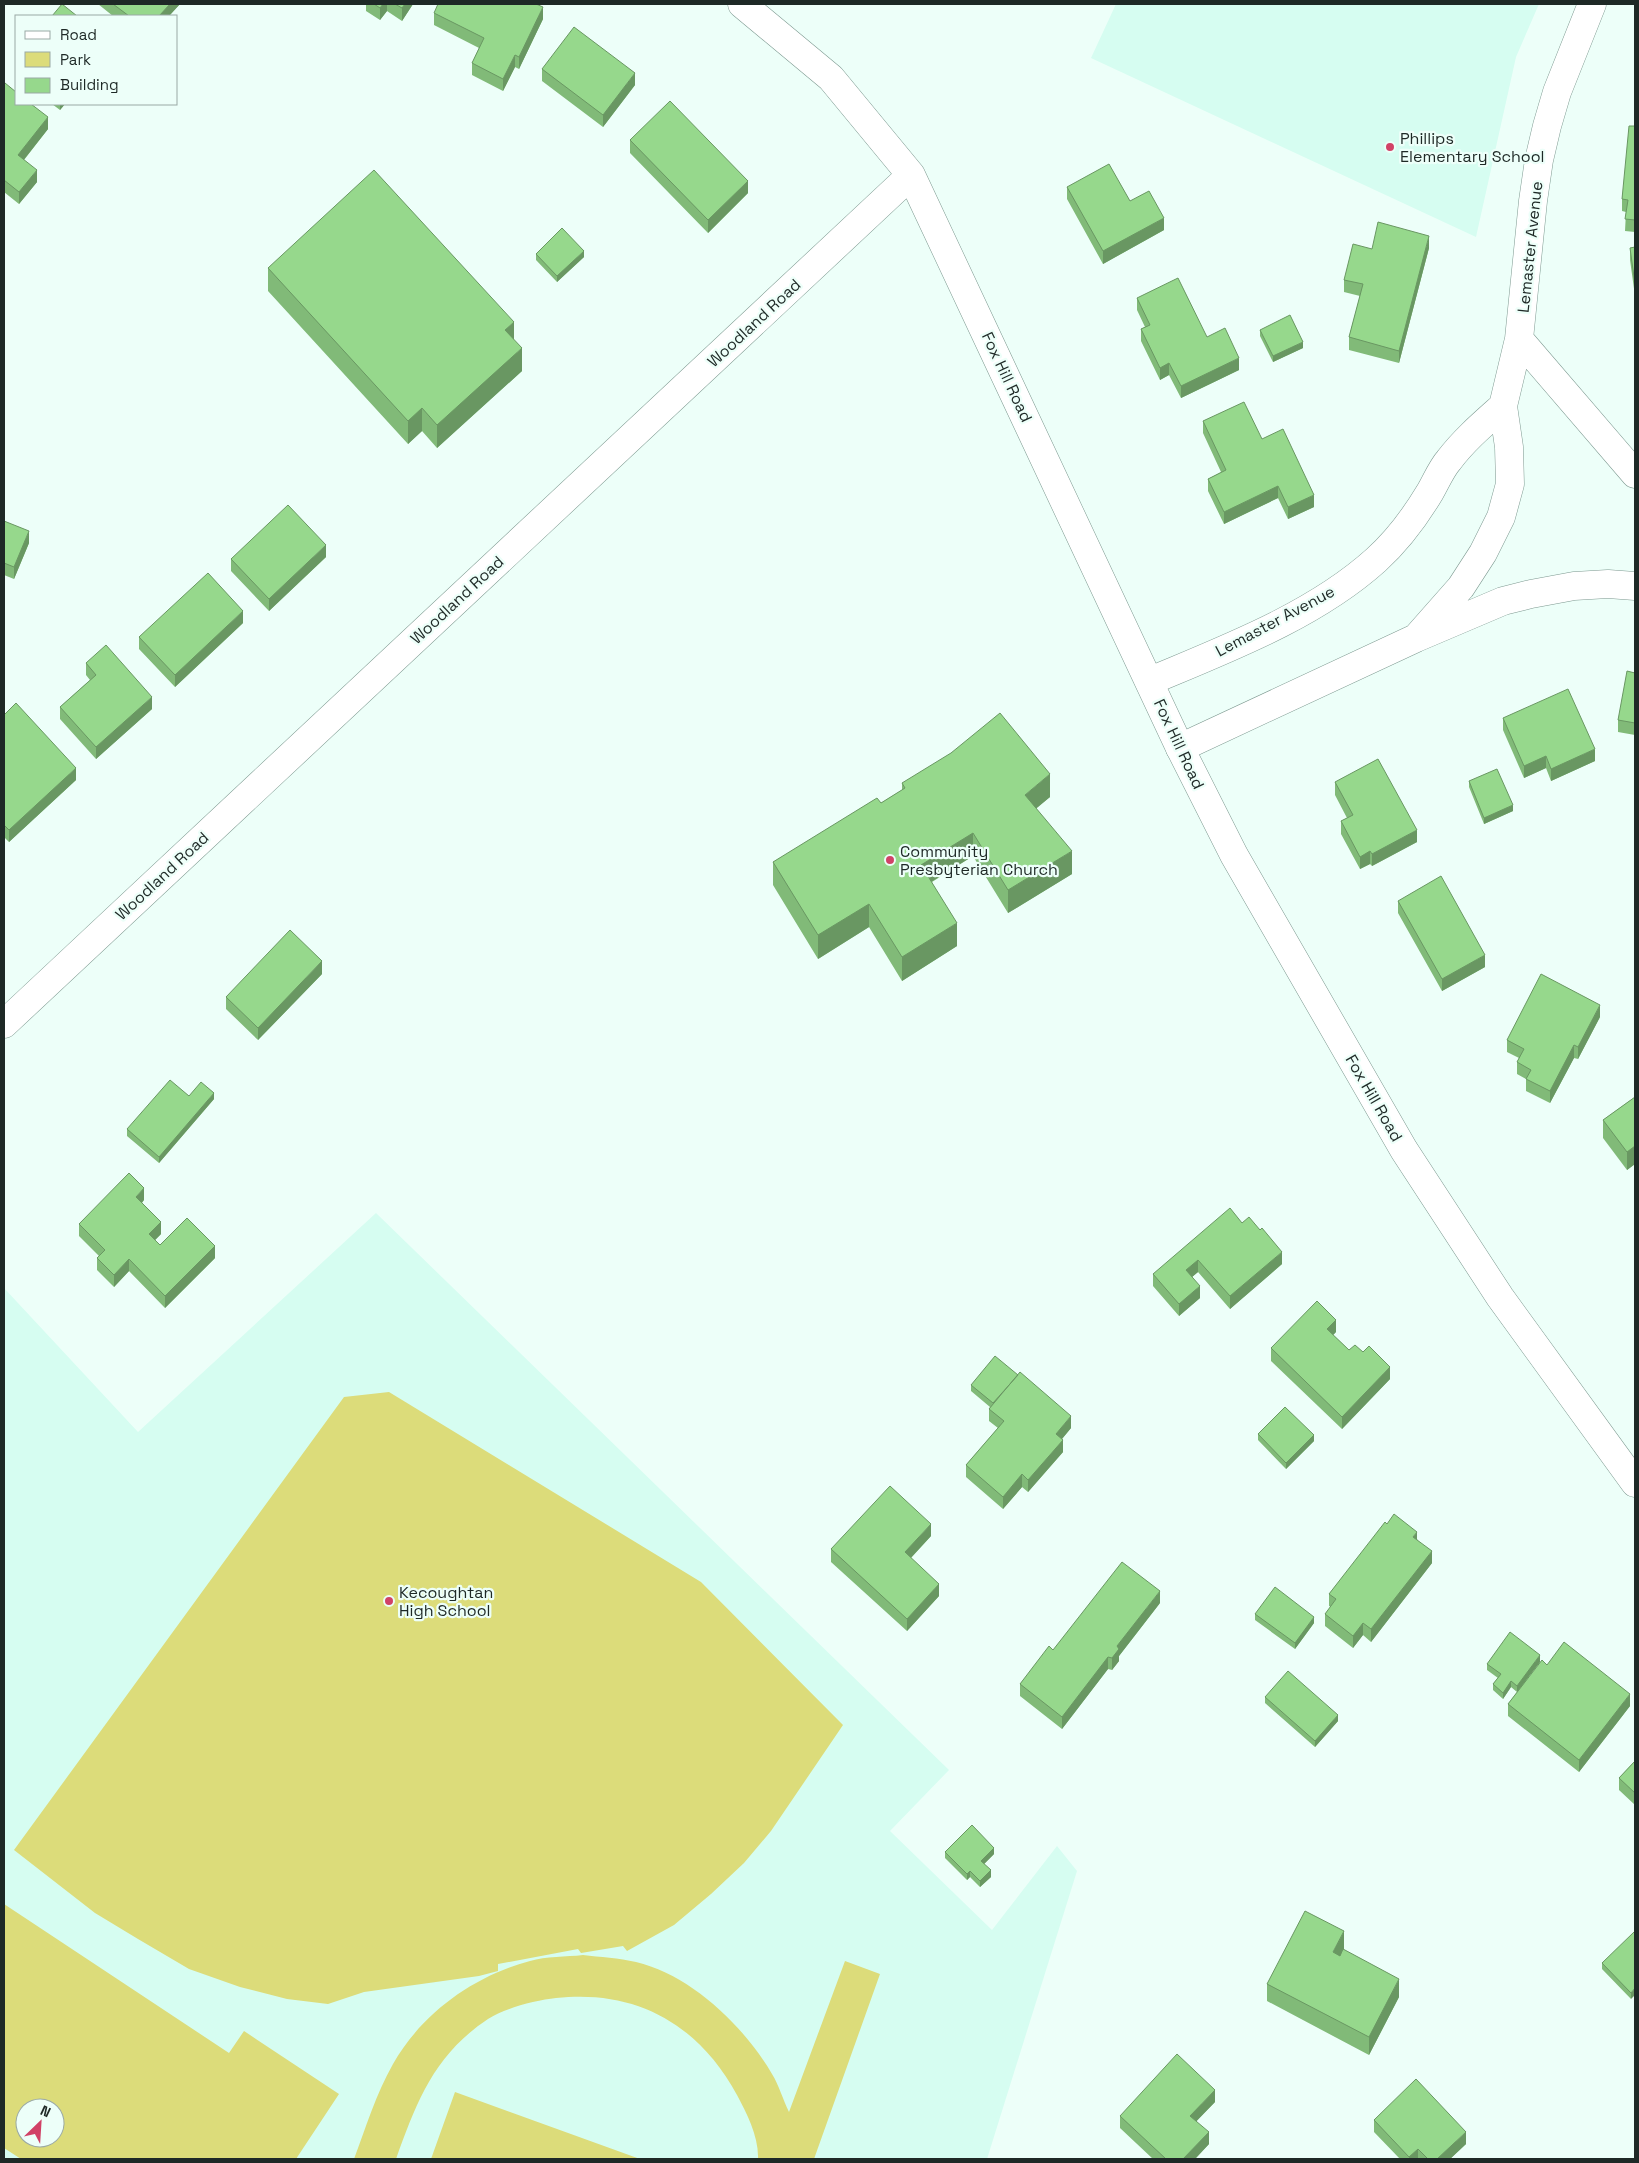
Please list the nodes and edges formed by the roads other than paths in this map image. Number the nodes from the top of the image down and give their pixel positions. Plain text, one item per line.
1 (742, 4) edge
2 (1592, 4) edge
3 (911, 175) junction
4 (1519, 340) junction
5 (1503, 406) junction
6 (1635, 474) edge
7 (1635, 586) edge
8 (1416, 638) junction
9 (1150, 681) junction
10 (1180, 748) junction
11 (4, 1024) edge
12 (1635, 1483) edge

1 - 3 main road, Fox Hill Road
2 - 4 main road, Lemaster Avenue
3 - 9 main road, Fox Hill Road
3 - 11 main road, Woodland Road
4 - 5 main road, Lemaster Avenue
4 - 6 main road
5 - 8 main road, Lemaster Avenue
5 - 9 main road, Lemaster Avenue
7 - 8 main road, Lemaster Avenue
8 - 10 main road, Lemaster Avenue
9 - 10 main road, Fox Hill Road
10 - 12 main road, Fox Hill Road

